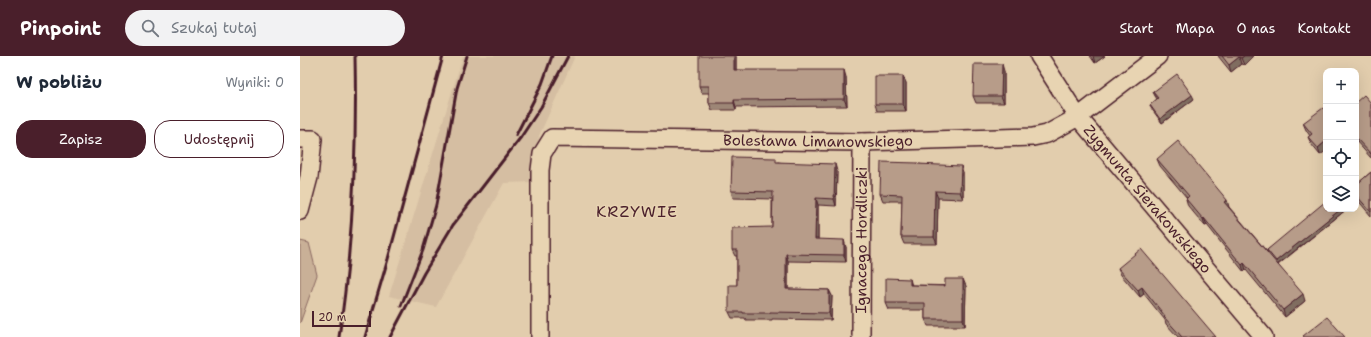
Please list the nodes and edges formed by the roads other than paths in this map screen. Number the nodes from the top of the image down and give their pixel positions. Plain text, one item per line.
1 (1039, 56) edge
2 (1158, 56) edge
3 (1078, 117) junction
4 (300, 140) edge
5 (862, 142) junction
6 (300, 211) edge
7 (540, 337) edge
8 (861, 337) edge
9 (1264, 337) edge

1 - 3 street, Zygmunta Sierakowskiego
2 - 3 street, Bolesława Limanowskiego
3 - 5 street, Bolesława Limanowskiego
3 - 9 street, Zygmunta Sierakowskiego
4 - 6 street
5 - 7 street, Bolesława Limanowskiego
5 - 8 street, Ignacego Hordliczki

